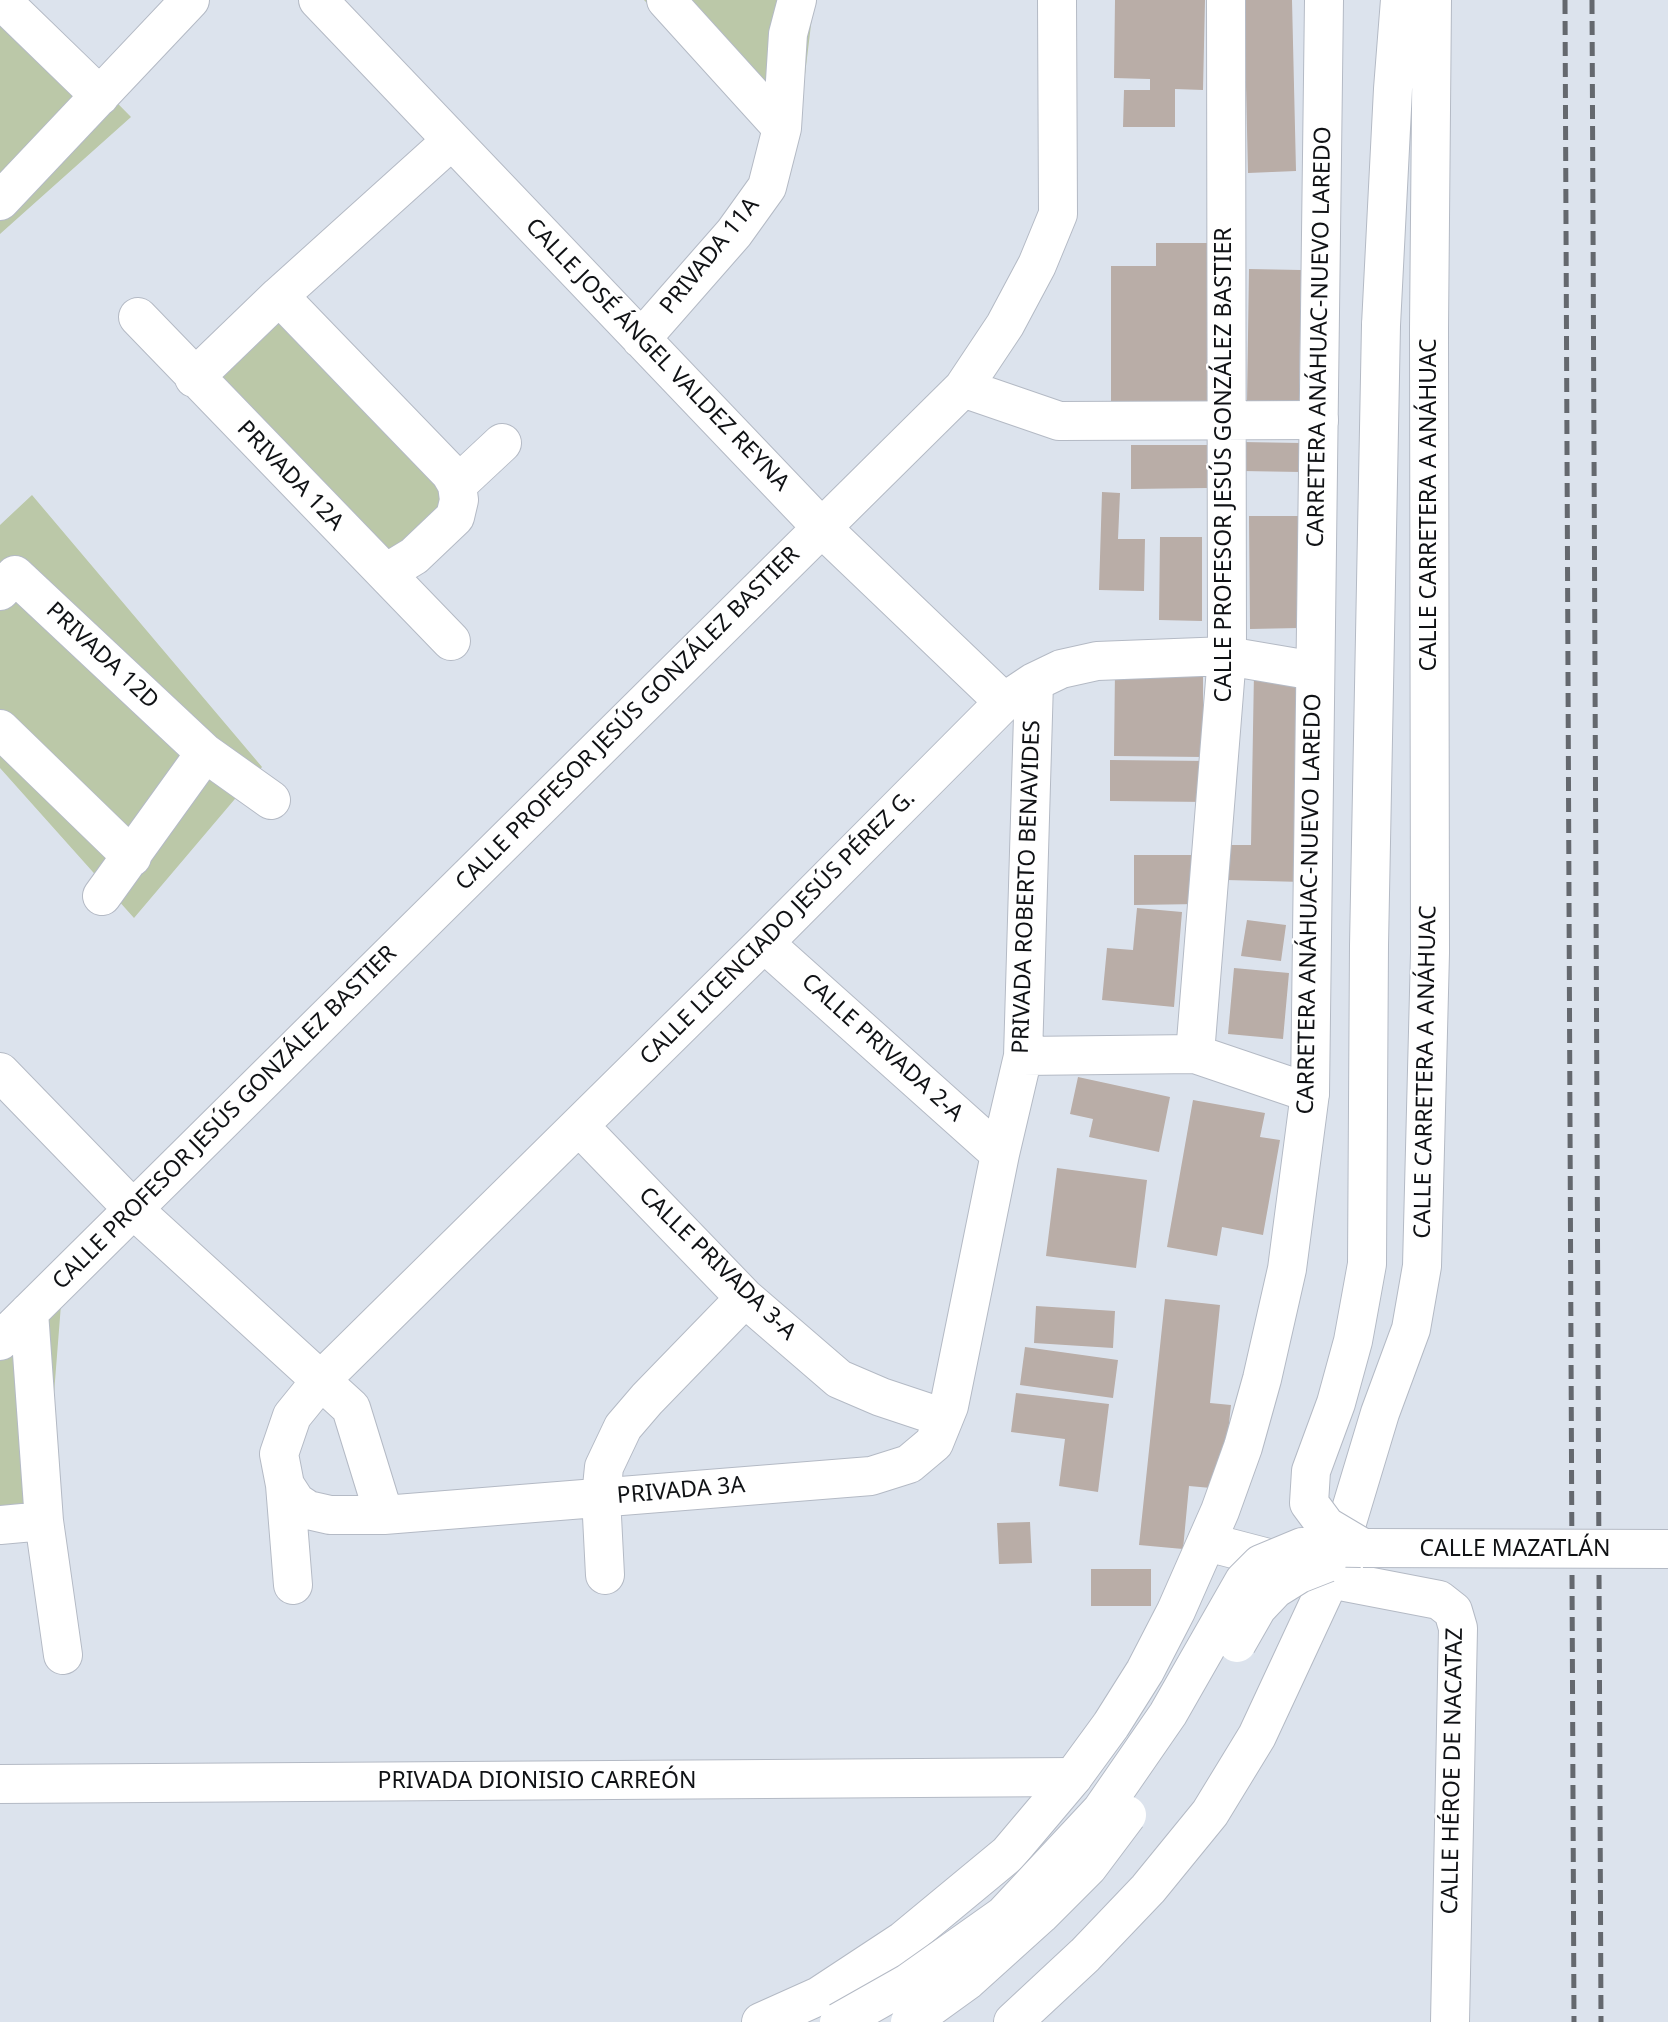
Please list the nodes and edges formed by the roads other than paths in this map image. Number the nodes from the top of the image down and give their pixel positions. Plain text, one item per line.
1 (1, 0) edge
2 (190, 0) edge
3 (318, 0) edge
4 (666, 0) edge
5 (797, 0) edge
6 (1057, 0) edge
7 (1226, 0) edge
8 (1324, 0) edge
9 (1400, 0) edge
10 (1432, 0) edge
11 (100, 96) junction
12 (782, 128) junction
13 (451, 141) junction
14 (1, 198) edge
15 (279, 296) junction
16 (138, 317) dead end
17 (641, 339) junction
18 (194, 378) junction
19 (963, 388) junction
20 (1319, 421) junction
21 (1225, 422) junction
22 (502, 443) dead end
23 (457, 485) junction
24 (822, 528) junction
25 (386, 573) junction
26 (0, 591) edge
27 (451, 641) dead end
28 (1227, 656) junction
29 (1315, 671) junction
30 (1019, 692) junction
31 (0, 729) edge
32 (205, 753) junction
33 (271, 800) dead end
34 (132, 857) junction
35 (102, 896) dead end
36 (765, 943) junction
37 (1195, 1054) junction
38 (1023, 1056) junction
39 (0, 1072) edge
40 (1310, 1093) junction
41 (579, 1126) junction
42 (1000, 1154) junction
43 (133, 1209) junction
44 (745, 1298) junction
45 (29, 1312) junction
46 (0, 1341) edge
47 (321, 1379) junction
48 (944, 1418) junction
49 (285, 1485) junction
50 (601, 1497) junction
51 (384, 1515) junction
52 (44, 1521) junction
53 (0, 1525) edge
54 (1207, 1542) junction
55 (1363, 1548) junction
56 (1668, 1549) edge
57 (605, 1575) dead end
58 (1330, 1579) junction
59 (293, 1585) dead end
60 (62, 1655) dead end
61 (1073, 1777) junction
62 (0, 1784) edge
63 (761, 2022) edge
64 (839, 2022) edge
65 (910, 2022) edge
66 (1013, 2022) edge
67 (1450, 2022) edge

1 - 11 street
2 - 11 street
3 - 13 street, CALLE JOSÉ ÁNGEL VALDEZ REYNA
4 - 12 street
5 - 12 street, PRIVADA 11A
6 - 19 street, CALLE PROFESOR JESÚS GONZÁLEZ BASTIER
7 - 21 street, CALLE PROFESOR JESÚS GONZÁLEZ BASTIER
8 - 20 street, CARRETERA ANÁHUAC-NUEVO LAREDO
9 - 55 street, bridge
10 - 58 street, CALLE CARRETERA A ANÁHUAC
11 - 14 street
12 - 17 street, PRIVADA 11A
13 - 15 street
13 - 17 street, CALLE JOSÉ ÁNGEL VALDEZ REYNA
15 - 18 street
15 - 23 street
16 - 18 street, PRIVADA 12A
17 - 24 street, CALLE JOSÉ ÁNGEL VALDEZ REYNA
18 - 25 street, PRIVADA 12A
19 - 21 street
19 - 24 street, CALLE PROFESOR JESÚS GONZÁLEZ BASTIER
20 - 21 street
20 - 29 street, CARRETERA ANÁHUAC-NUEVO LAREDO
21 - 28 street, CALLE PROFESOR JESÚS GONZÁLEZ BASTIER
22 - 23 street
23 - 25 street
24 - 30 street, CALLE JOSÉ ÁNGEL VALDEZ REYNA
24 - 43 street, CALLE PROFESOR JESÚS GONZÁLEZ BASTIER
25 - 27 street, PRIVADA 12A
26 - 32 street, PRIVADA 12D
28 - 29 street, CALLE LICENCIADO JESÚS PÉREZ G.
28 - 30 street, CALLE LICENCIADO JESÚS PÉREZ G.
28 - 37 street, CALLE PROFESOR JESÚS GONZÁLEZ BASTIER
29 - 40 street, CARRETERA ANÁHUAC-NUEVO LAREDO
30 - 36 street, CALLE LICENCIADO JESÚS PÉREZ G.
30 - 38 street, PRIVADA ROBERTO BENAVIDES
31 - 34 street
32 - 33 street, PRIVADA 12D
32 - 34 street
34 - 35 street
36 - 41 street, CALLE LICENCIADO JESÚS PÉREZ G.
36 - 42 street, CALLE PRIVADA 2-A
37 - 38 street
37 - 40 street
38 - 42 street, PRIVADA ROBERTO BENAVIDES
39 - 43 street
40 - 54 street, CARRETERA ANÁHUAC-NUEVO LAREDO
41 - 44 street, CALLE PRIVADA 3-A
41 - 47 street, CALLE LICENCIADO JESÚS PÉREZ G.
42 - 48 street, PRIVADA ROBERTO BENAVIDES
43 - 45 street, CALLE PROFESOR JESÚS GONZÁLEZ BASTIER
43 - 47 street
44 - 48 street, CALLE PRIVADA 3-A
44 - 50 street, PRIVADA 3A
45 - 46 street, CALLE PROFESOR JESÚS GONZÁLEZ BASTIER
45 - 52 street
47 - 49 street, CALLE LICENCIADO JESÚS PÉREZ G.
47 - 51 street
48 - 50 street, PRIVADA 3A
49 - 51 street
49 - 59 street, CALLE LICENCIADO JESÚS PÉREZ G.
50 - 51 street
50 - 57 street
52 - 53 street
52 - 60 street
54 - 58 street, CALLE HÉROE DE NACATAZ
54 - 61 street, CARRETERA ANÁHUAC-NUEVO LAREDO
55 - 56 street, CALLE MAZATLÁN, bridge
55 - 64 street, CALLE MAZATLÁN, bridge
55 - 65 street, bridge
58 - 66 street, CALLE CARRETERA A ANÁHUAC
58 - 67 street, CALLE HÉROE DE NACATAZ
61 - 62 street, PRIVADA DIONISIO CARREÓN
61 - 63 street, CARRETERA ANÁHUAC-NUEVO LAREDO

